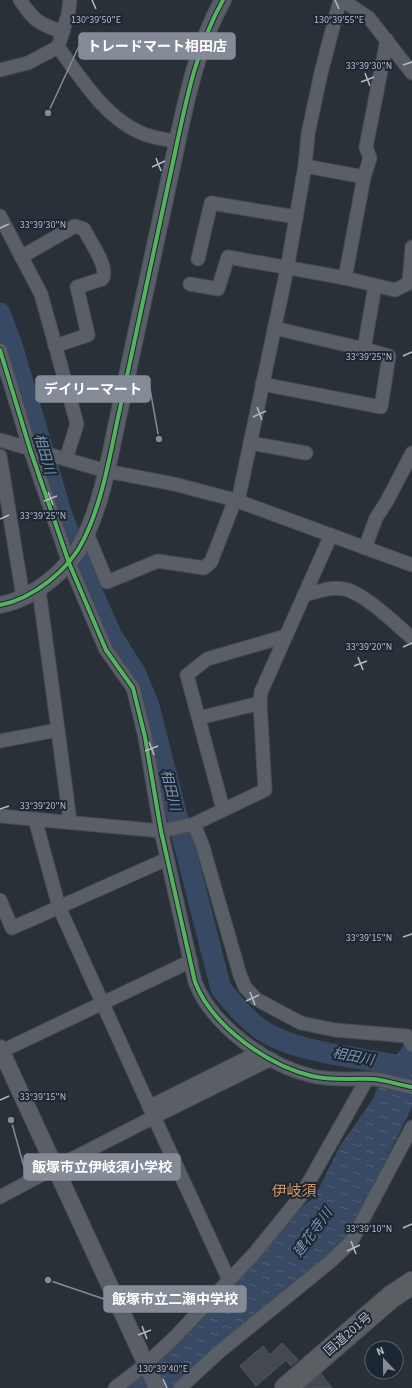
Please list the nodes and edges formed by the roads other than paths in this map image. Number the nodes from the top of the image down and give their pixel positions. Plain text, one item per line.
1 (20, 0) edge
2 (70, 0) edge
3 (223, 0) edge
4 (341, 0) edge
5 (63, 32) junction
6 (387, 40) junction
7 (58, 47) junction
8 (0, 70) edge
9 (412, 73) edge
10 (178, 142) junction
11 (305, 166) junction
12 (364, 177) junction
13 (0, 216) edge
14 (296, 217) junction
15 (412, 247) edge
16 (21, 256) junction
17 (198, 259) dead end
18 (287, 269) junction
19 (345, 278) junction
20 (190, 284) dead end
21 (376, 286) junction
22 (274, 328) junction
23 (55, 346) junction
24 (364, 349) junction
25 (1, 355) edge
26 (262, 384) junction
27 (0, 440) edge
28 (250, 443) junction
29 (32, 450) junction
30 (306, 453) dead end
31 (412, 453) edge
32 (0, 456) edge
33 (66, 459) junction
34 (106, 471) junction
35 (236, 501) junction
36 (331, 535) junction
37 (85, 537) junction
38 (365, 548) junction
39 (70, 561) junction
40 (412, 565) edge
41 (39, 590) junction
42 (304, 595) junction
43 (23, 597) junction
44 (0, 605) edge
45 (286, 636) junction
46 (412, 638) edge
47 (260, 703) junction
48 (199, 718) junction
49 (58, 730) junction
50 (0, 741) edge
51 (223, 809) junction
52 (0, 816) edge
53 (35, 819) junction
54 (70, 822) junction
55 (194, 824) junction
56 (161, 831) junction
57 (167, 859) junction
58 (0, 900) edge
59 (59, 907) junction
60 (191, 961) junction
61 (103, 1003) junction
62 (410, 1042) edge
63 (1, 1049) edge
64 (259, 1052) junction
65 (271, 1059) junction
66 (372, 1079) junction
67 (412, 1087) edge
68 (152, 1112) junction
69 (412, 1128) edge
70 (56, 1167) junction
71 (0, 1197) edge
72 (228, 1280) junction
73 (412, 1282) edge
74 (146, 1366) junction
75 (115, 1388) edge
76 (157, 1388) edge
77 (180, 1388) edge
78 (286, 1388) edge

1 - 5 street
2 - 5 street
3 - 10 street
4 - 6 street
4 - 11 street
5 - 7 street
6 - 9 street
6 - 12 street
7 - 8 street
7 - 10 street
10 - 34 street
11 - 12 street
11 - 14 street
12 - 19 street
13 - 16 street
14 - 17 street
14 - 18 street
15 - 21 street
16 - 23 street
16 - 23 street
18 - 19 street
18 - 20 street
18 - 22 street
19 - 21 street
21 - 24 street
22 - 24 street
22 - 26 street
23 - 33 street
24 - 26 street
25 - 29 street
26 - 28 street
27 - 29 street
28 - 30 street
28 - 35 street
29 - 33 street
29 - 39 street
31 - 38 street
32 - 43 street
33 - 34 street
34 - 35 street
34 - 37 street
35 - 36 street
35 - 37 street
36 - 38 street
36 - 42 street
37 - 39 street
38 - 40 street
39 - 41 street
39 - 56 street
41 - 43 street
41 - 49 street
42 - 45 street
42 - 46 street
43 - 44 street
45 - 47 street
45 - 48 street
47 - 48 street
47 - 51 street
48 - 51 street
49 - 50 street
49 - 54 street
51 - 55 street
52 - 53 street
53 - 54 street
53 - 59 street
54 - 56 street
55 - 56 street
55 - 62 street
56 - 57 street
57 - 59 street
57 - 60 street
58 - 59 street
59 - 61 street
60 - 61 street
60 - 64 street
61 - 63 street
61 - 68 street
63 - 70 street
64 - 65 street
64 - 68 street
65 - 66 street
65 - 68 street
66 - 67 street
66 - 72 street
68 - 70 street
68 - 72 street
69 - 77 street
70 - 71 street
70 - 74 street
72 - 74 street
73 - 78 highway, 国道201号
74 - 75 street
74 - 76 street

